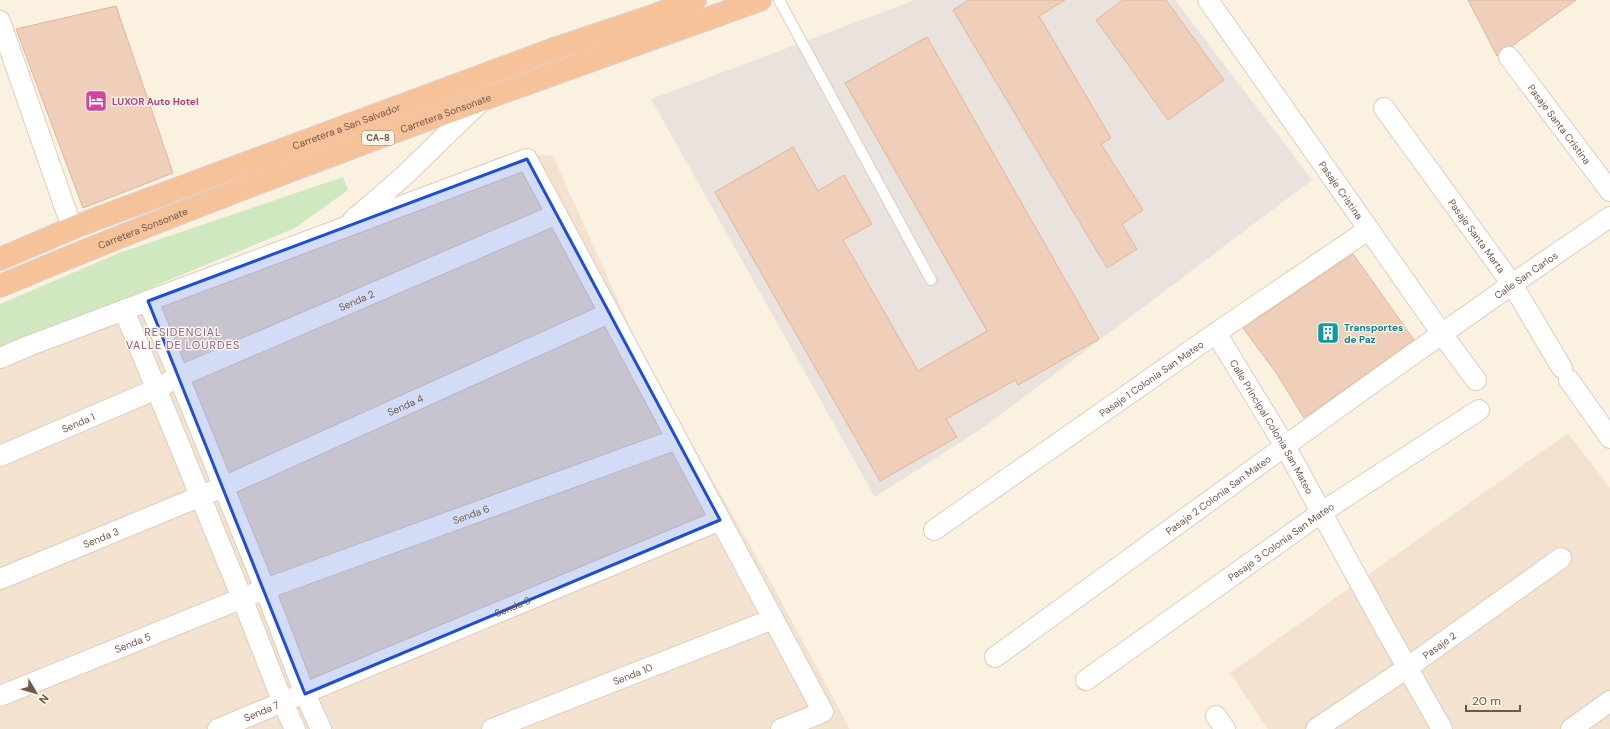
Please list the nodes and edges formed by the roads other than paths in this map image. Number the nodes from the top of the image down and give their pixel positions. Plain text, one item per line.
1 (695, 0) edge
2 (760, 0) edge
3 (779, 0) edge
4 (1208, 0) edge
5 (0, 21) edge
6 (1510, 57) dead end
7 (483, 99) junction
8 (1384, 108) dead end
9 (1610, 191) edge
10 (557, 214) junction
11 (1610, 217) edge
12 (72, 228) junction
13 (343, 229) junction
14 (1369, 229) junction
15 (0, 259) edge
16 (932, 280) dead end
17 (1512, 284) junction
18 (0, 286) edge
19 (148, 301) junction
20 (124, 310) junction
21 (609, 312) junction
22 (1216, 333) junction
23 (1442, 334) junction
24 (0, 358) edge
25 (178, 377) junction
26 (1476, 380) dead end
27 (156, 389) junction
28 (1479, 410) dead end
29 (1610, 438) edge
30 (677, 439) junction
31 (1285, 446) junction
32 (0, 456) edge
33 (223, 487) junction
34 (200, 496) junction
35 (1322, 512) junction
36 (720, 520) junction
37 (934, 530) dead end
38 (1561, 558) dead end
39 (0, 579) edge
40 (265, 589) junction
41 (242, 598) junction
42 (773, 619) junction
43 (995, 657) dead end
44 (1407, 668) junction
45 (1086, 680) dead end
46 (305, 694) junction
47 (0, 696) edge
48 (1610, 701) edge
49 (283, 703) junction
50 (218, 729) edge
51 (295, 729) edge
52 (321, 729) edge
53 (492, 729) edge
54 (781, 729) edge
55 (1316, 729) edge
56 (1442, 729) edge
57 (1571, 729) edge

1 - 12 highway, Carretera a San Salvador / CA-8
2 - 7 highway, Carretera Sonsonate / CA-8
3 - 16 lane
4 - 14 street, Pasaje Cristina
5 - 12 street
6 - 9 street, Pasaje Santa Cristina
7 - 13 street
7 - 18 highway, Carretera Sonsonate / CA-8
8 - 17 street, Pasaje Santa Marta
10 - 13 street
10 - 21 street
10 - 25 street, Senda 2
11 - 17 street, Calle San Carlos
12 - 15 highway, Carretera a San Salvador / CA-8
13 - 19 street
14 - 22 street, Pasaje 1 Colonia San Mateo
14 - 23 street, Pasaje Cristina
17 - 23 street, Calle San Carlos
17 - 29 street, Pasaje Santa Marta
19 - 20 street
19 - 25 street
20 - 24 street
20 - 27 street
21 - 30 street
21 - 33 street, Senda 4
22 - 31 street, Calle Principal Colonia San Mateo
22 - 37 street, Pasaje 1 Colonia San Mateo
23 - 26 street, Pasaje Cristina
23 - 31 street, Pasaje 2 Colonia San Mateo
25 - 27 street, Senda 2
25 - 33 street
27 - 32 street, Senda 1
27 - 34 street
28 - 35 street, Pasaje 3 Colonia San Mateo
30 - 36 street
30 - 40 street, Senda 6
31 - 35 street, Calle Principal Colonia San Mateo
31 - 43 street, Pasaje 2 Colonia San Mateo
33 - 34 street, Senda 4
33 - 40 street
34 - 39 street, Senda 3
34 - 41 street
35 - 44 street, Calle Principal Colonia San Mateo
35 - 45 street, Pasaje 3 Colonia San Mateo
36 - 42 street
36 - 46 street, Senda 8
38 - 44 street, Pasaje 2
40 - 41 street, Senda 5
40 - 46 street
41 - 47 street, Senda 5
41 - 49 street
42 - 53 street, Senda 10
42 - 54 street
44 - 55 street, Pasaje 2
44 - 56 street, Calle Principal Colonia San Mateo
46 - 49 street, Senda 7
46 - 52 street
48 - 57 street
49 - 50 street, Senda 7
49 - 51 street

